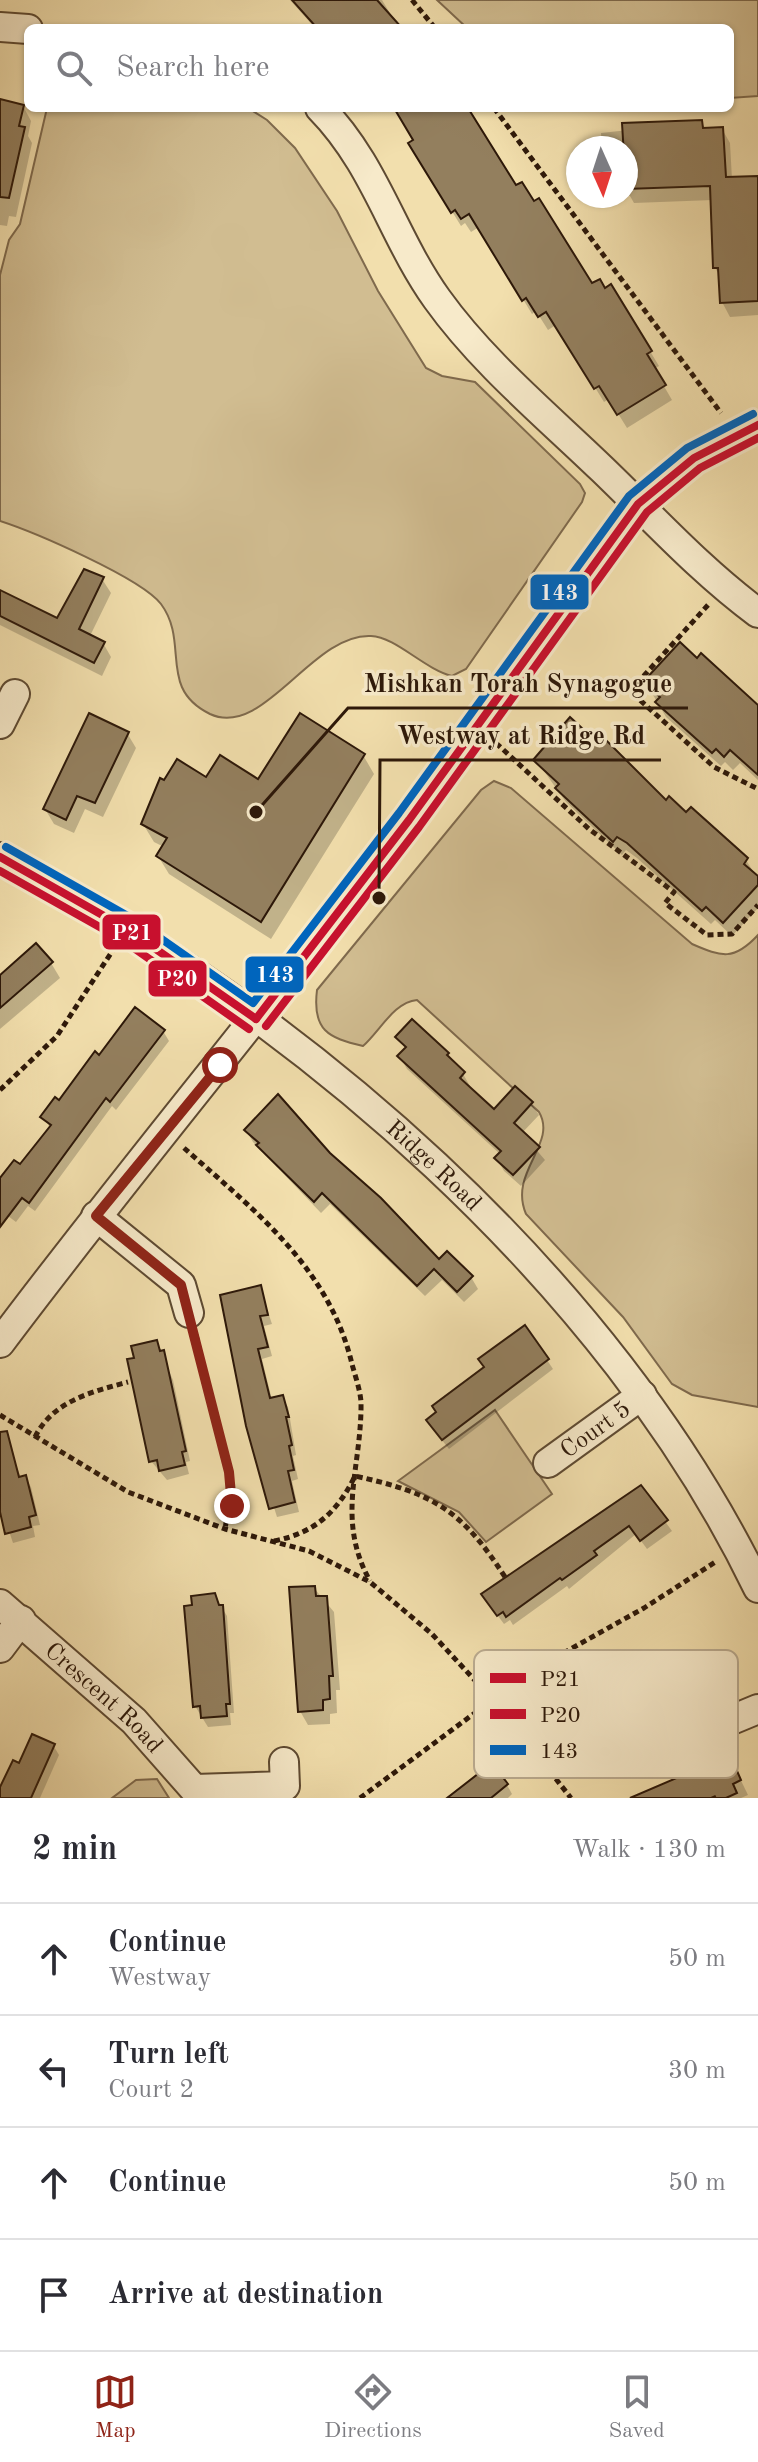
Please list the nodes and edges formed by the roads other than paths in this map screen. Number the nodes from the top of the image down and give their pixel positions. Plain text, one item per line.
1 (0, 27) edge
2 (24, 29) edge
3 (323, 112) edge
4 (747, 429) edge
5 (638, 504) junction
6 (758, 613) edge
7 (15, 694) dead end
8 (0, 724) edge
9 (0, 857) edge
10 (256, 1019) junction
11 (96, 1216) junction
12 (189, 1313) road end
13 (0, 1343) edge
14 (642, 1395) junction
15 (548, 1463) dead end
16 (758, 1588) edge
17 (11, 1612) edge
18 (0, 1648) edge
19 (758, 1709) edge
20 (738, 1717) edge
21 (284, 1762) dead end
22 (199, 1794) edge

1 - 2 street
3 - 5 street
4 - 5 street
5 - 6 street
5 - 10 street
7 - 8 street
9 - 10 street, Ridge Road
10 - 11 street
10 - 14 street, Ridge Road
11 - 12 street
11 - 13 street
14 - 15 street, Court 5
14 - 16 street, Ridge Road
17 - 18 street
17 - 22 street, Crescent Road
19 - 20 street
21 - 22 street

